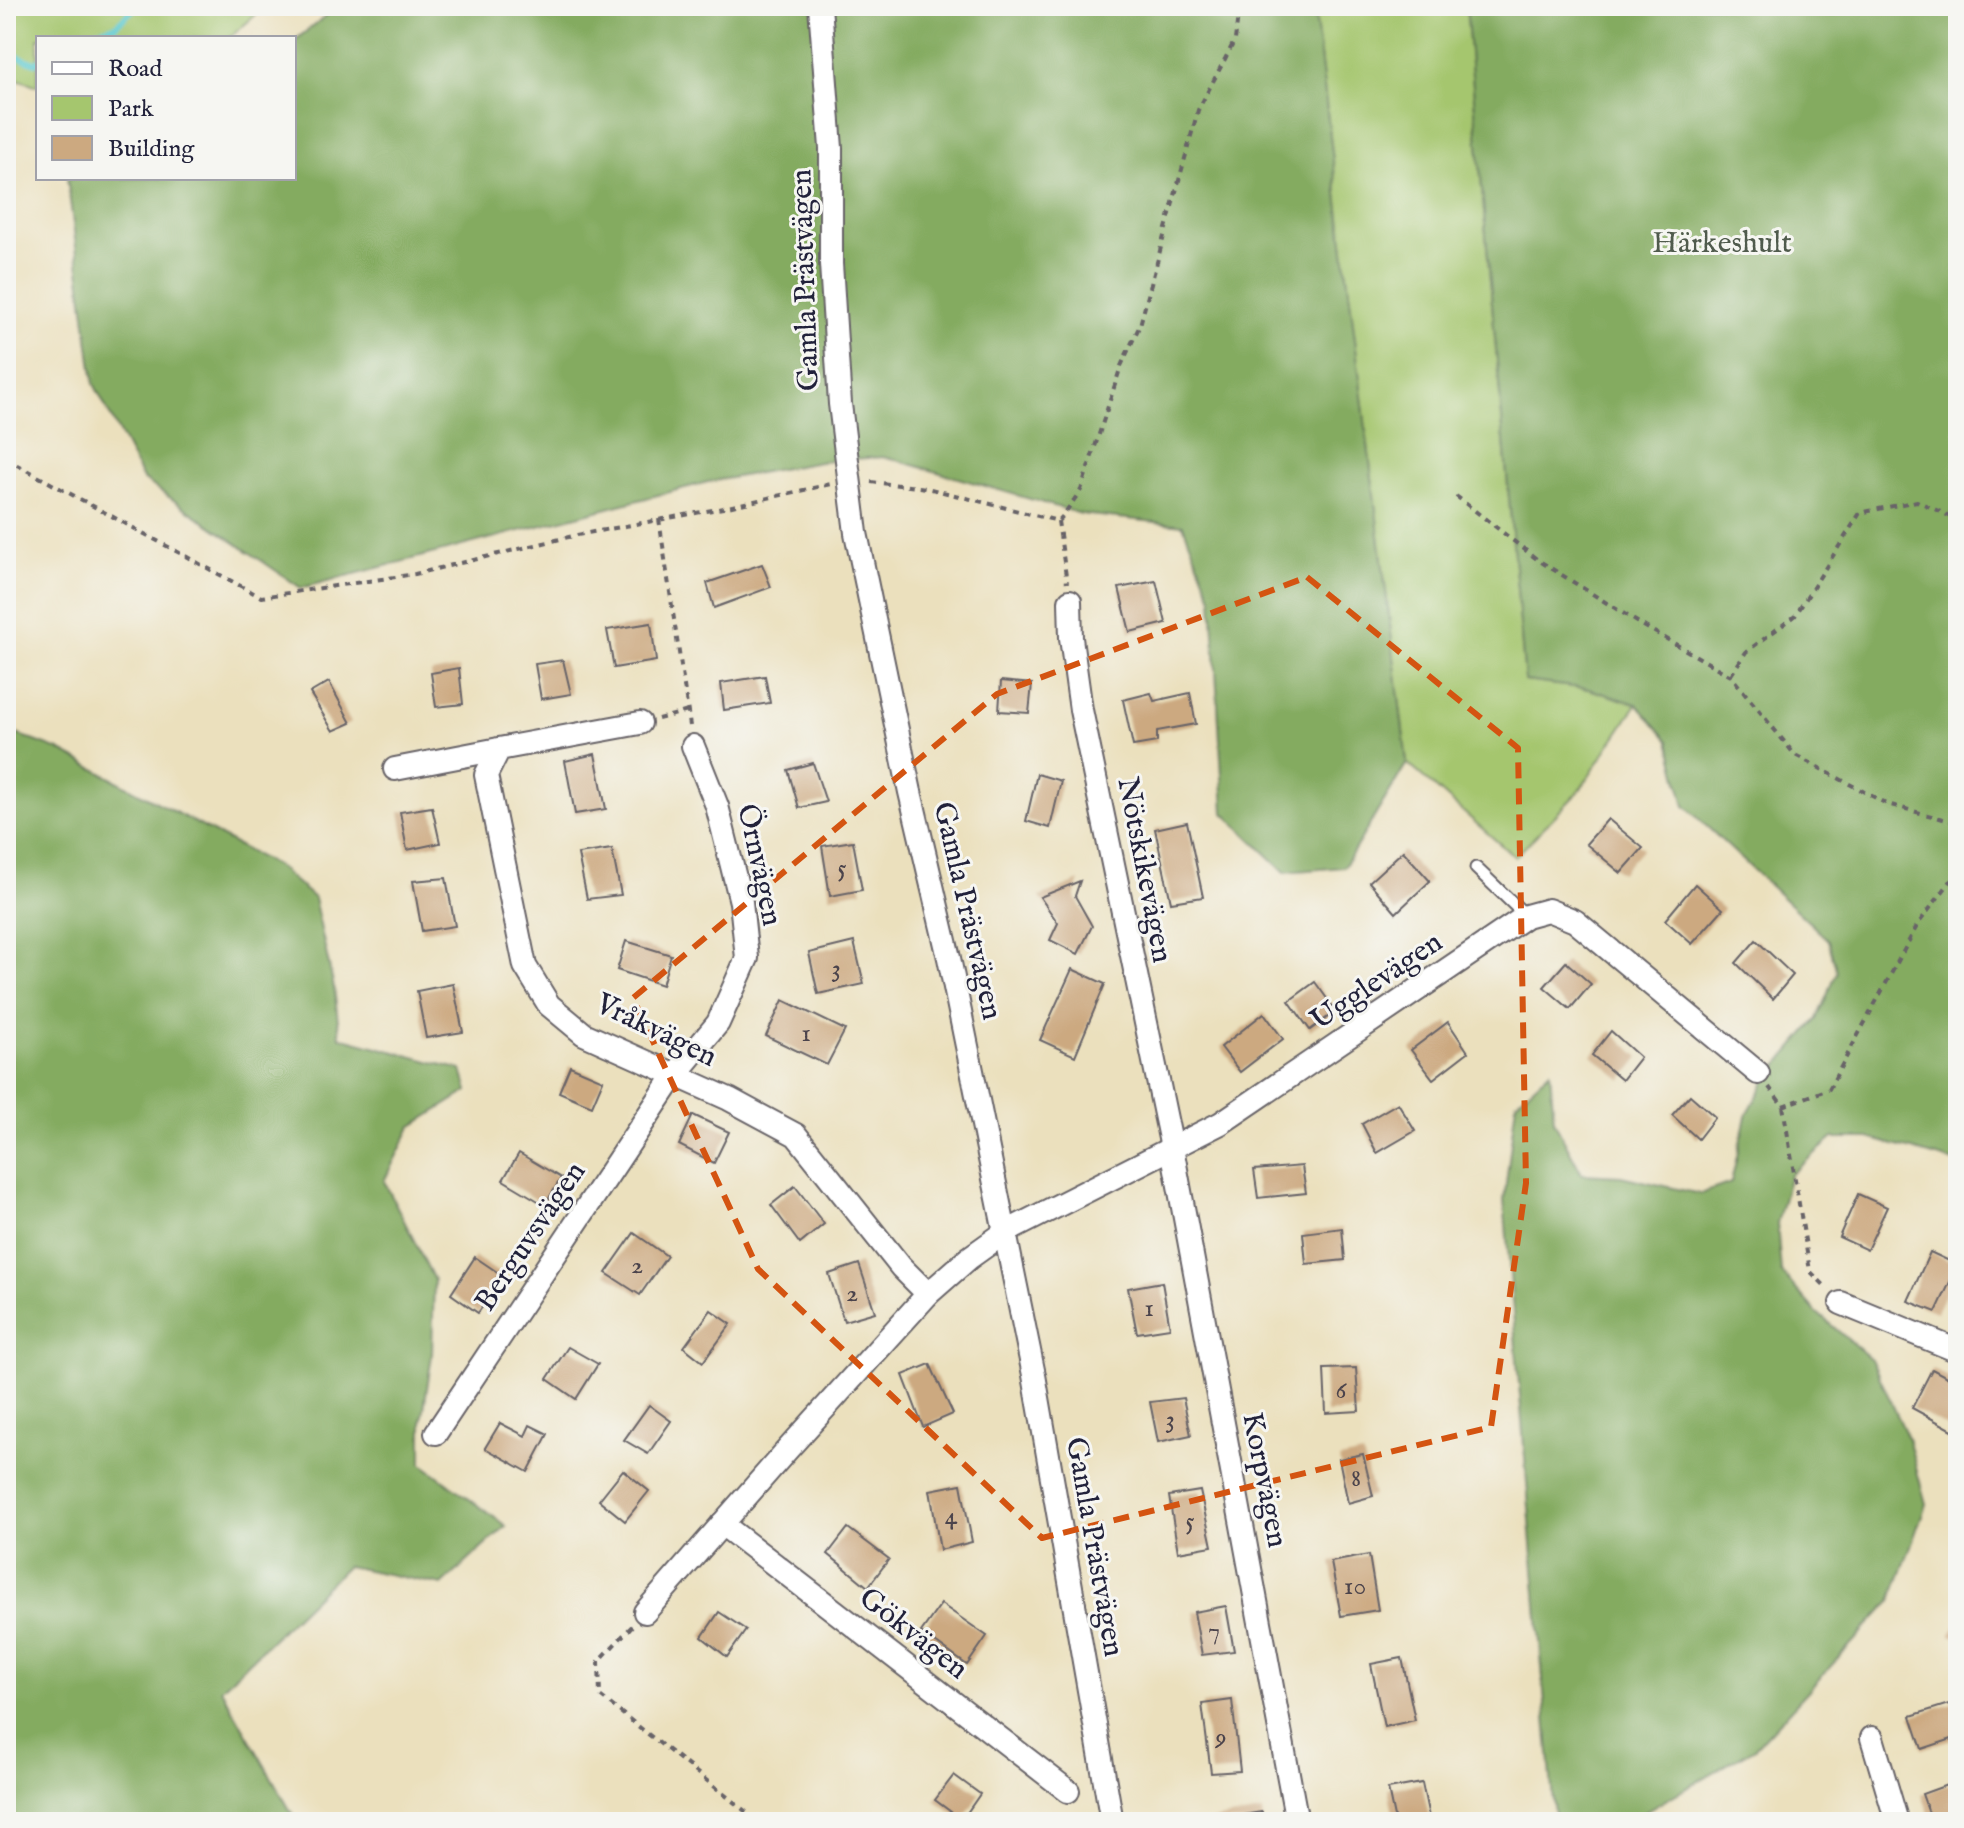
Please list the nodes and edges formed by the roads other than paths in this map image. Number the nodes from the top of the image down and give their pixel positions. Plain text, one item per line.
1 (820, 6) edge
2 (1070, 601) road end
3 (640, 723) road end
4 (693, 746) road end
5 (499, 749) junction
6 (395, 769) dead end
7 (1476, 868) dead end
8 (1526, 916) junction
9 (1758, 1073) road end
10 (675, 1075) junction
11 (1172, 1148) junction
12 (1004, 1233) junction
13 (928, 1294) junction
14 (1841, 1303) road end
15 (1958, 1351) edge
16 (436, 1433) dead end
17 (722, 1524) junction
18 (645, 1612) road end
19 (1872, 1738) dead end
20 (1068, 1791) dead end
21 (1112, 1822) edge
22 (1297, 1822) edge
23 (1897, 1822) edge

1 - 12 street, Gamla Prästvägen
2 - 11 street, Nötskikevägen
3 - 5 street
4 - 10 street, Örnvägen
5 - 6 street
5 - 10 street, Vråkvägen
7 - 8 lane
8 - 9 street
8 - 11 street, Ugglevägen
10 - 13 street, Vråkvägen
10 - 16 street, Berguvsvägen
11 - 12 street, Ugglevägen
11 - 22 street, Korpvägen
12 - 13 street
12 - 21 street, Gamla Prästvägen
13 - 17 street
14 - 15 street
17 - 18 street
17 - 20 street, Gökvägen
19 - 23 street

